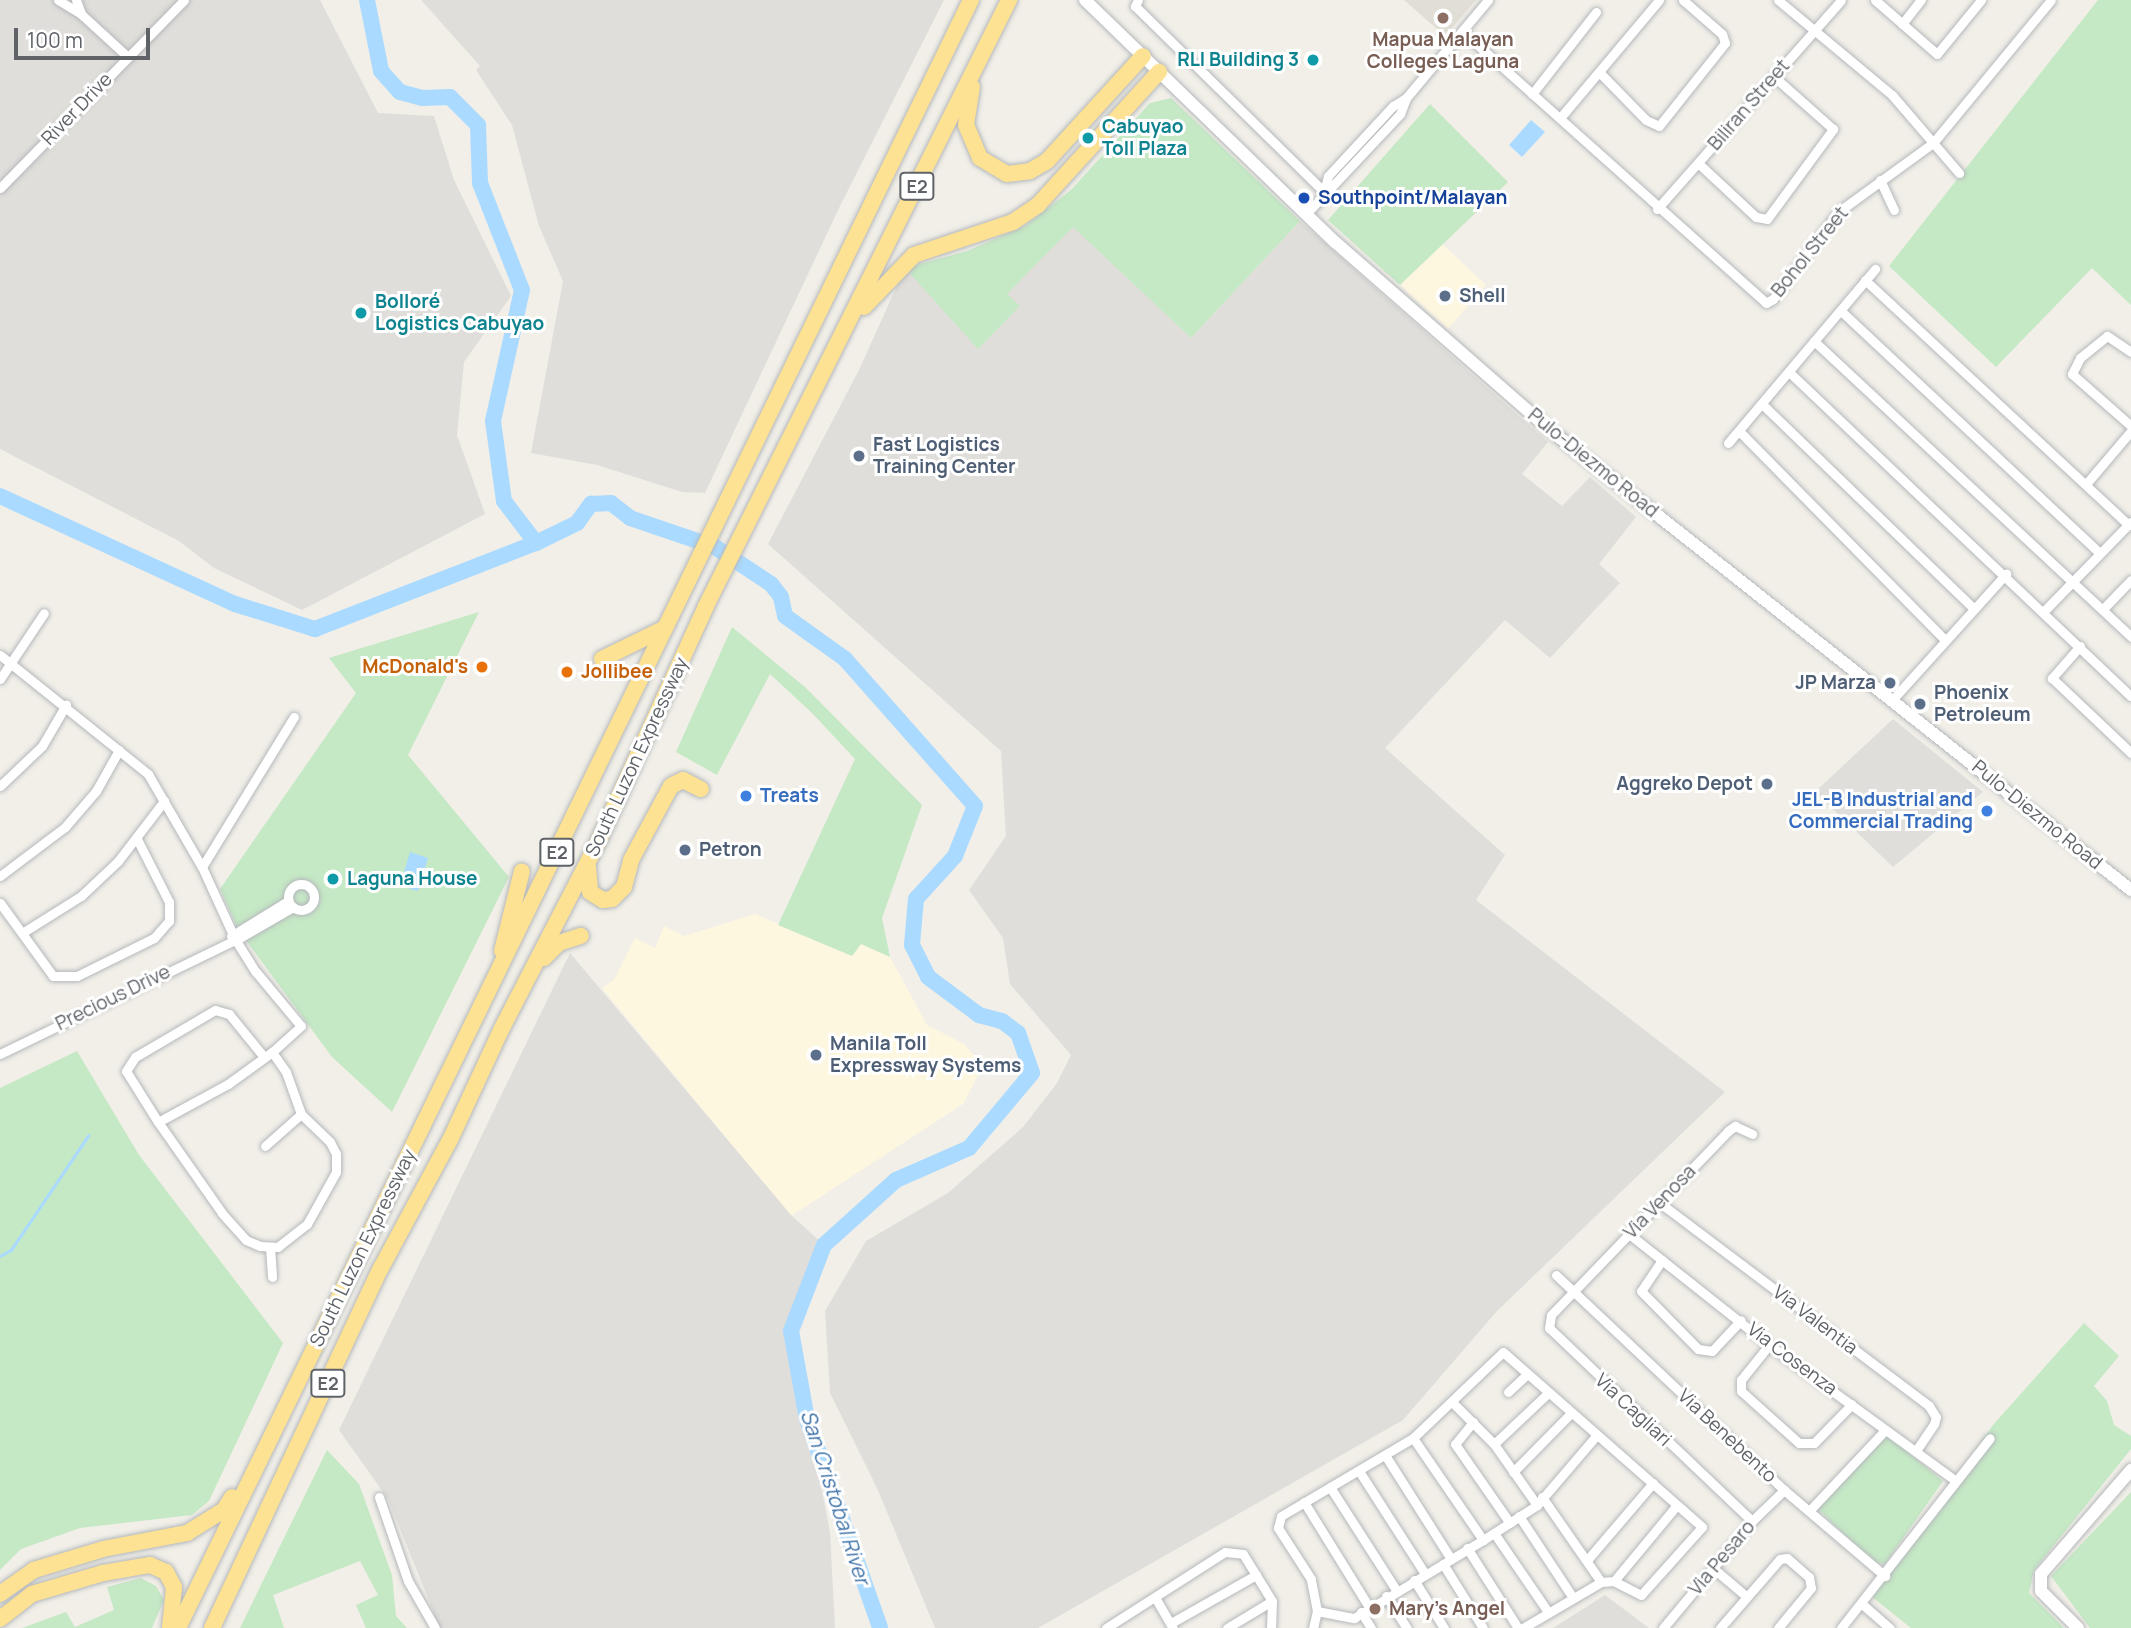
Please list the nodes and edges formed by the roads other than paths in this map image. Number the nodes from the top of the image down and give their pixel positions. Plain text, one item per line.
1 (58, 0) edge
2 (76, 0) edge
3 (184, 0) edge
4 (971, 0) edge
5 (1009, 0) edge
6 (1086, 0) edge
7 (1138, 0) edge
8 (1488, 0) edge
9 (1659, 0) edge
10 (1683, 0) edge
11 (1778, 0) edge
12 (1841, 0) edge
13 (1875, 0) edge
14 (1922, 0) edge
15 (1981, 0) edge
16 (2051, 0) edge
17 (1596, 12) dead end
18 (81, 14) junction
19 (1902, 24) junction
20 (1462, 31) junction
21 (1814, 31) junction
22 (987, 45) junction
23 (1143, 56) junction
24 (128, 57) junction
25 (1159, 72) junction
26 (1599, 72) junction
27 (1773, 76) junction
28 (1532, 94) junction
29 (1560, 118) junction
30 (1933, 143) junction
31 (1698, 163) junction
32 (1959, 173) dead end
33 (1880, 180) junction
34 (0, 188) edge
35 (1324, 192) junction
36 (1657, 209) junction
37 (1894, 210) dead end
38 (1306, 214) junction
39 (1875, 269) dead end
40 (1866, 279) junction
41 (1841, 311) junction
42 (847, 328) junction
43 (1814, 341) junction
44 (2131, 352) edge
45 (1789, 372) junction
46 (1762, 404) junction
47 (2131, 429) edge
48 (1739, 431) junction
49 (1728, 443) dead end
50 (2086, 484) junction
51 (2130, 524) edge
52 (2100, 553) junction
53 (2006, 574) junction
54 (2074, 579) junction
55 (2131, 580) edge
56 (1974, 608) junction
57 (2103, 609) junction
58 (2045, 610) junction
59 (44, 613) dead end
60 (665, 628) junction
61 (2131, 637) edge
62 (1945, 640) junction
63 (2080, 646) junction
64 (0, 654) edge
65 (602, 659) dead end
66 (11, 663) junction
67 (0, 679) edge
68 (2131, 696) edge
69 (1893, 699) junction
70 (66, 705) junction
71 (294, 717) dead end
72 (119, 750) junction
73 (2131, 753) edge
74 (0, 786) edge
75 (701, 789) dead end
76 (164, 801) junction
77 (137, 839) junction
78 (600, 840) junction
79 (202, 867) junction
80 (522, 871) dead end
81 (0, 876) edge
82 (2131, 890) edge
83 (0, 903) edge
84 (291, 904) dead end
85 (22, 933) junction
86 (582, 936) dead end
87 (234, 937) junction
88 (498, 974) junction
89 (521, 991) junction
90 (0, 1054) edge
91 (268, 1054) junction
92 (302, 1114) junction
93 (158, 1122) junction
94 (1752, 1134) dead end
95 (265, 1146) dead end
96 (1660, 1203) junction
97 (1629, 1234) junction
98 (270, 1247) junction
99 (1662, 1260) junction
100 (1556, 1275) dead end
101 (272, 1277) dead end
102 (1573, 1292) junction
103 (1741, 1320) junction
104 (1769, 1345) junction
105 (1527, 1374) junction
106 (1508, 1392) dead end
107 (1548, 1393) junction
108 (1452, 1402) junction
109 (1852, 1404) junction
110 (1571, 1413) junction
111 (1473, 1422) junction
112 (1885, 1430) junction
113 (272, 1432) junction
114 (1596, 1436) junction
115 (1413, 1438) junction
116 (1990, 1438) dead end
117 (1494, 1444) junction
118 (1917, 1449) junction
119 (1385, 1455) junction
120 (2131, 1470) edge
121 (1359, 1471) junction
122 (1513, 1472) junction
123 (1956, 1481) junction
124 (1653, 1483) junction
125 (1330, 1487) junction
126 (1784, 1490) junction
127 (379, 1497) dead end
128 (1539, 1501) junction
129 (1304, 1502) junction
130 (1676, 1506) junction
131 (1810, 1510) junction
132 (1519, 1516) junction
133 (1752, 1521) junction
134 (1510, 1523) junction
135 (1494, 1533) junction
136 (1483, 1540) junction
137 (1467, 1548) junction
138 (1588, 1559) junction
139 (1447, 1562) junction
140 (1714, 1569) junction
141 (1425, 1574) junction
142 (1256, 1575) junction
143 (1885, 1576) junction
144 (1414, 1580) junction
145 (1614, 1581) junction
146 (1601, 1582) junction
147 (1396, 1590) junction
148 (0, 1594) edge
149 (1386, 1596) junction
150 (1746, 1596) junction
151 (1573, 1598) junction
152 (1156, 1600) junction
153 (1272, 1601) junction
154 (1862, 1604) junction
155 (1317, 1611) junction
156 (1548, 1612) junction
157 (1359, 1616) edge
158 (1125, 1618) junction
159 (0, 1619) edge
160 (1172, 1626) edge
161 (170, 1628) edge
162 (178, 1628) edge
163 (212, 1628) edge
164 (435, 1628) edge
165 (1106, 1628) edge
166 (1131, 1628) edge
167 (1227, 1628) edge
168 (1271, 1628) edge
169 (1313, 1628) edge
170 (1371, 1628) edge
171 (1407, 1628) edge
172 (1444, 1628) edge
173 (1483, 1628) edge
174 (1521, 1628) edge
175 (1663, 1628) edge
176 (1720, 1628) edge
177 (1778, 1628) edge
178 (1841, 1628) edge
179 (1890, 1628) edge
180 (2078, 1628) edge

1 - 18 street
2 - 18 street
3 - 24 street, River Drive
4 - 60 highway, South Luzon Expressway / E2
5 - 22 highway, South Luzon Expressway / E2
6 - 23 main road, Pulo-Diezmo Road
7 - 35 street
8 - 20 street
9 - 26 street
10 - 26 street
11 - 21 street
12 - 21 street, Biliran Street
13 - 19 street
14 - 19 street
15 - 19 street
16 - 30 street, Bohol Street
17 - 28 street
18 - 24 street
20 - 28 street, Bohol Street
20 - 35 street
21 - 27 street, Biliran Street
21 - 30 street
22 - 23 highway
22 - 42 highway, South Luzon Expressway / E2
23 - 25 main road, Pulo-Diezmo Road
24 - 34 street, River Drive
25 - 38 main road, Pulo-Diezmo Road
25 - 42 highway
26 - 29 street
27 - 31 street, Biliran Street
27 - 31 street
28 - 29 street, Bohol Street
29 - 36 street, Bohol Street
30 - 32 street
30 - 33 street, Bohol Street
31 - 36 street, Biliran Street
33 - 36 street, Bohol Street
33 - 37 street
35 - 38 street
38 - 69 main road, Pulo-Diezmo Road
39 - 40 street
40 - 41 street
40 - 50 street
41 - 43 street
41 - 52 street
42 - 78 highway, South Luzon Expressway / E2
43 - 45 street
43 - 54 street
44 - 47 street
45 - 46 street
45 - 53 street
46 - 48 street
46 - 56 street
47 - 50 street
48 - 49 street
48 - 62 street
50 - 51 street
51 - 52 street
52 - 54 street
53 - 56 street
53 - 58 street
54 - 57 street
54 - 58 street
55 - 57 street
56 - 62 street
57 - 61 street
58 - 63 street
59 - 66 street
60 - 65 highway
60 - 88 highway, South Luzon Expressway / E2
62 - 69 street
63 - 68 street
63 - 73 street
64 - 66 street
66 - 67 street
66 - 70 street
69 - 82 main road, Pulo-Diezmo Road
70 - 72 street
70 - 74 street
71 - 79 street
72 - 76 street
72 - 81 street
75 - 78 highway
76 - 77 street
76 - 79 street
77 - 85 street
77 - 85 street
78 - 89 highway, South Luzon Expressway / E2
79 - 87 street
80 - 88 highway
83 - 85 street
84 - 87 street, Precious Drive
86 - 89 highway
87 - 90 street, Precious Drive
87 - 91 street
88 - 113 highway, South Luzon Expressway / E2
89 - 163 highway, South Luzon Expressway / E2
91 - 92 street
91 - 93 street
91 - 93 street
92 - 95 street
92 - 98 street
93 - 98 street
94 - 96 street, Via Venosa
96 - 97 street, Via Venosa
96 - 118 street, Via Valentia
97 - 99 street, Via Cosenza
97 - 102 street, Via Venosa
98 - 101 street
99 - 103 street, Via Cosenza
99 - 103 street
100 - 102 street, Via Benebento
102 - 126 street, Via Benebento
102 - 133 street, Via Cagliari
103 - 104 street, Via Cosenza
104 - 109 street, Via Cosenza
104 - 109 street
105 - 106 street
105 - 107 street
105 - 108 street
107 - 110 street
107 - 117 street
108 - 111 street
108 - 115 street
109 - 112 street, Via Cosenza
110 - 114 street
110 - 122 street
111 - 117 street
111 - 134 street
112 - 118 street, Via Cosenza
112 - 131 street
113 - 148 highway
113 - 162 highway, South Luzon Expressway / E2
114 - 124 street
114 - 128 street
115 - 119 street
115 - 136 street
116 - 123 street
117 - 122 street
118 - 123 street, Via Cosenza
119 - 121 street
119 - 139 street
120 - 180 main road
121 - 125 street
121 - 141 street
122 - 128 street
123 - 143 street
124 - 130 street
124 - 138 street
125 - 129 street
125 - 147 street
126 - 131 street, Via Benebento
126 - 133 street, Via Pesaro
127 - 164 street
128 - 132 street
128 - 138 street
129 - 155 street
129 - 157 street
130 - 145 street
130 - 145 street
131 - 143 street, Via Benebento
132 - 134 street
132 - 151 street
133 - 140 street, Via Pesaro
134 - 135 street
135 - 136 street
135 - 156 street
136 - 137 street
137 - 139 street
137 - 174 street
138 - 146 street
139 - 141 street
139 - 173 street
140 - 150 street
140 - 175 street, Via Pesaro
141 - 144 street
142 - 152 street
142 - 153 street
142 - 160 street
143 - 154 street
144 - 147 street
144 - 172 street
145 - 146 street
146 - 151 street
147 - 149 street
149 - 157 street
149 - 171 street
150 - 176 street
150 - 177 street
151 - 156 street
152 - 158 street
152 - 160 street
153 - 167 street
153 - 168 street
154 - 178 street
154 - 179 street
155 - 157 street
155 - 169 street
156 - 174 street
157 - 170 street
158 - 165 street
158 - 166 street
159 - 161 highway

